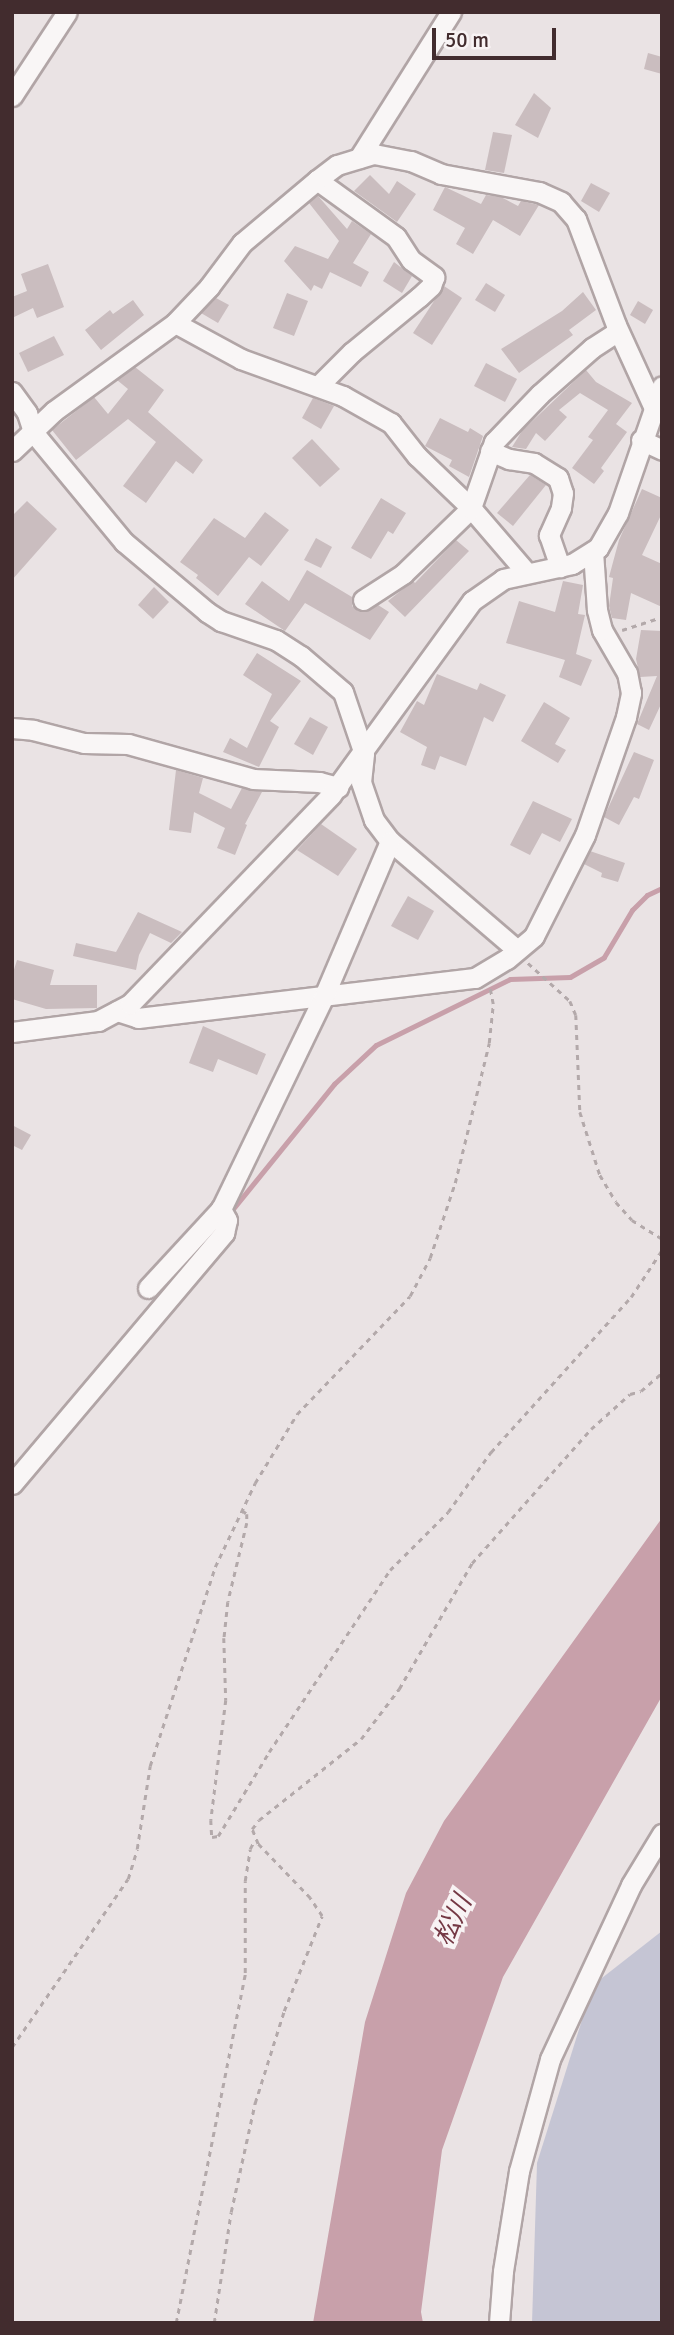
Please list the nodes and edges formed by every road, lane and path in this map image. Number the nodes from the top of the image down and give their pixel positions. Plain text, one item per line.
1 (67, 12) edge
2 (451, 12) edge
3 (12, 96) edge
4 (359, 158) junction
5 (317, 180) junction
6 (175, 323) junction
7 (618, 331) junction
8 (318, 386) junction
9 (662, 386) edge
10 (12, 392) edge
11 (653, 406) junction
12 (33, 432) junction
13 (641, 440) junction
14 (662, 450) edge
15 (12, 451) edge
16 (490, 451) junction
17 (471, 508) junction
18 (593, 551) junction
19 (560, 567) junction
20 (527, 573) junction
21 (363, 600) dead end
22 (662, 617) edge
23 (606, 637) junction
24 (12, 728) edge
25 (364, 754) junction
26 (338, 787) junction
27 (390, 841) junction
28 (517, 950) junction
29 (486, 971) junction
30 (324, 996) junction
31 (117, 1011) junction
32 (12, 1032) edge
33 (220, 1209) junction
34 (662, 1239) edge
35 (662, 1250) edge
36 (148, 1288) dead end
37 (662, 1373) edge
38 (12, 1484) edge
39 (243, 1510) junction
40 (662, 1835) edge
41 (255, 1839) junction
42 (12, 2047) edge
43 (176, 2323) edge
44 (214, 2323) edge
45 (499, 2323) edge

1 - 3 street
2 - 4 street
4 - 5 street
4 - 7 street
5 - 6 street
5 - 8 street
6 - 8 street
6 - 12 street
7 - 11 street
7 - 16 street
8 - 17 street
9 - 11 street
10 - 12 street
11 - 13 street
12 - 15 street
12 - 25 street
13 - 14 street
13 - 18 street
16 - 17 street
16 - 19 street
17 - 20 street
17 - 21 street
18 - 19 street
18 - 23 street
19 - 20 street
20 - 25 street
22 - 23 path
23 - 28 street
24 - 26 street
25 - 26 street
25 - 27 street
26 - 31 street
27 - 28 street
27 - 30 street
28 - 29 street
28 - 34 path
29 - 30 street
29 - 39 path
30 - 31 street
30 - 33 street
31 - 32 street
33 - 36 street
33 - 38 street
35 - 39 path
37 - 41 path
39 - 42 path
40 - 45 street
41 - 43 path
41 - 44 path

